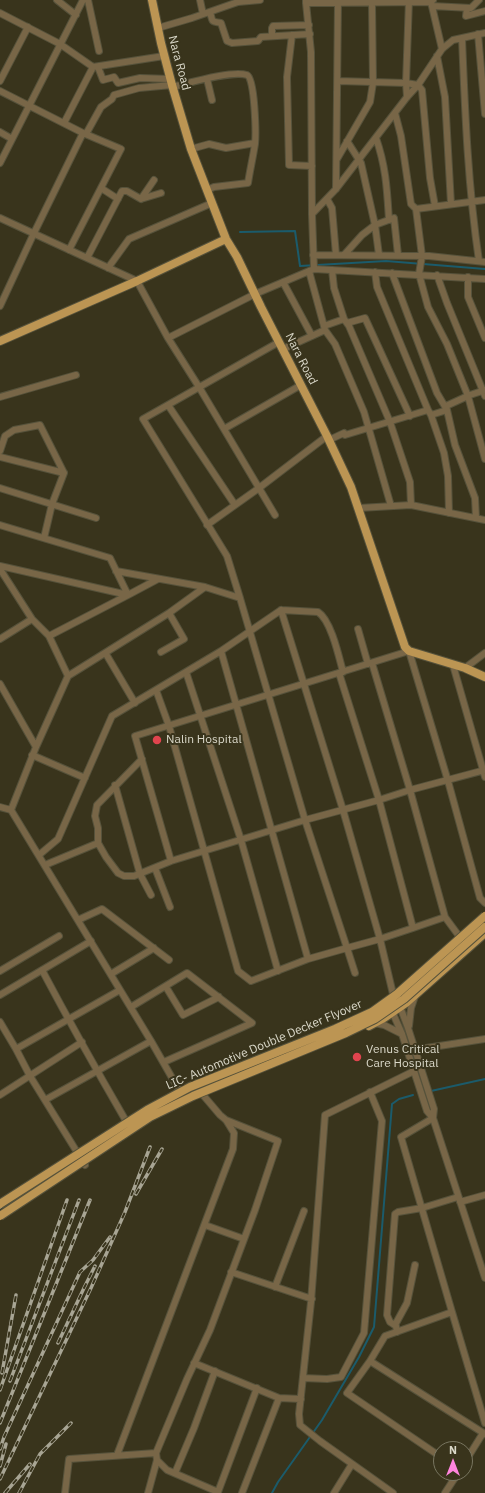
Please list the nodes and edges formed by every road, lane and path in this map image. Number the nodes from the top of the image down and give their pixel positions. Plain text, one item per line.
1 (57, 0) edge
2 (83, 0) edge
3 (88, 0) edge
4 (152, 0) edge
5 (200, 0) edge
6 (260, 0) edge
7 (479, 0) edge
8 (238, 1) edge
9 (306, 1) edge
10 (338, 1) edge
11 (409, 1) edge
12 (372, 2) junction
13 (432, 3) edge
14 (467, 8) junction
15 (485, 11) edge
16 (0, 13) edge
17 (207, 13) junction
18 (76, 15) junction
19 (309, 25) junction
20 (28, 27) junction
21 (158, 28) junction
22 (485, 33) edge
23 (310, 34) junction
24 (478, 34) junction
25 (292, 35) junction
26 (272, 36) junction
27 (462, 38) junction
28 (60, 44) junction
29 (442, 49) junction
30 (99, 51) dead end
31 (164, 56) junction
32 (437, 56) junction
33 (96, 67) junction
34 (207, 79) junction
35 (0, 81) edge
36 (338, 81) junction
37 (373, 83) junction
38 (406, 83) junction
39 (171, 84) junction
40 (418, 85) junction
41 (0, 91) edge
42 (407, 97) junction
43 (212, 100) dead end
44 (28, 106) junction
45 (395, 113) junction
46 (485, 114) edge
47 (64, 123) junction
48 (0, 132) edge
49 (85, 134) junction
50 (376, 138) junction
51 (12, 139) junction
52 (347, 141) junction
53 (255, 143) junction
54 (192, 149) junction
55 (337, 159) junction
56 (360, 159) junction
57 (0, 163) edge
58 (312, 166) junction
59 (154, 180) dead end
60 (101, 188) junction
61 (336, 189) junction
62 (206, 190) junction
63 (161, 193) dead end
64 (118, 199) junction
65 (142, 199) junction
66 (327, 199) junction
67 (485, 200) edge
68 (472, 201) junction
69 (212, 203) junction
70 (451, 204) junction
71 (435, 206) junction
72 (416, 208) junction
73 (312, 214) junction
74 (0, 218) edge
75 (390, 220) junction
76 (375, 224) junction
77 (34, 233) junction
78 (226, 239) junction
79 (69, 250) junction
80 (336, 255) junction
81 (344, 255) junction
82 (379, 255) junction
83 (398, 255) junction
84 (313, 256) junction
85 (422, 256) junction
86 (87, 258) junction
87 (482, 262) edge
88 (108, 268) junction
89 (312, 270) junction
90 (332, 270) junction
91 (376, 272) junction
92 (392, 273) junction
93 (419, 274) junction
94 (438, 275) junction
95 (468, 277) junction
96 (485, 279) edge
97 (137, 281) junction
98 (283, 282) junction
99 (255, 294) junction
100 (0, 306) edge
101 (346, 321) junction
102 (325, 328) junction
103 (312, 336) junction
104 (168, 338) junction
105 (485, 338) edge
106 (0, 341) edge
107 (281, 346) junction
108 (76, 375) dead end
109 (301, 385) junction
110 (199, 387) junction
111 (485, 392) edge
112 (468, 396) junction
113 (0, 397) edge
114 (168, 405) junction
115 (447, 410) junction
116 (429, 412) junction
117 (410, 416) junction
118 (390, 422) junction
119 (369, 428) junction
120 (224, 429) junction
121 (328, 438) junction
122 (0, 451) edge
123 (0, 457) edge
124 (485, 459) edge
125 (64, 473) junction
126 (0, 488) edge
127 (259, 488) junction
128 (52, 504) junction
129 (235, 505) junction
130 (411, 505) junction
131 (390, 506) junction
132 (359, 508) junction
133 (449, 513) junction
134 (275, 515) dead end
135 (96, 518) dead end
136 (476, 518) junction
137 (485, 520) edge
138 (0, 525) edge
139 (207, 525) junction
140 (44, 538) junction
141 (0, 568) edge
142 (116, 571) junction
143 (158, 579) junction
144 (205, 587) junction
145 (128, 595) junction
146 (240, 598) junction
147 (281, 610) junction
148 (169, 613) junction
149 (32, 619) junction
150 (358, 629) dead end
151 (249, 633) junction
152 (49, 636) junction
153 (0, 639) edge
154 (221, 651) junction
155 (161, 652) dead end
156 (409, 652) junction
157 (485, 653) edge
158 (106, 654) junction
159 (370, 664) junction
160 (453, 665) junction
161 (465, 668) junction
162 (186, 672) junction
163 (341, 673) junction
164 (68, 676) junction
165 (485, 677) edge
166 (0, 684) edge
167 (304, 684) junction
168 (156, 690) junction
169 (268, 696) junction
170 (135, 703) junction
171 (236, 705) junction
172 (200, 716) junction
173 (169, 726) junction
174 (36, 747) junction
175 (32, 755) junction
176 (142, 759) junction
177 (484, 770) edge
178 (485, 777) edge
179 (85, 778) junction
180 (448, 781) junction
181 (115, 785) junction
182 (410, 790) junction
183 (379, 800) junction
184 (1, 807) edge
185 (11, 810) junction
186 (343, 810) junction
187 (305, 820) junction
188 (273, 830) junction
189 (241, 840) junction
190 (98, 842) junction
191 (204, 851) junction
192 (39, 855) junction
193 (171, 861) junction
194 (45, 865) junction
195 (155, 868) junction
196 (140, 874) junction
197 (152, 895) dead end
198 (485, 904) edge
199 (170, 907) dead end
200 (485, 914) edge
201 (445, 917) junction
202 (78, 920) junction
203 (485, 927) edge
204 (413, 928) junction
205 (485, 933) edge
206 (59, 936) dead end
207 (459, 936) junction
208 (380, 939) junction
209 (91, 941) junction
210 (154, 948) junction
211 (347, 948) junction
212 (308, 959) junction
213 (169, 960) dead end
214 (42, 970) junction
215 (0, 971) edge
216 (278, 971) junction
217 (355, 973) dead end
218 (111, 974) junction
219 (166, 987) junction
220 (120, 990) junction
221 (393, 994) junction
222 (416, 994) junction
223 (0, 995) edge
224 (219, 997) junction
225 (385, 1000) junction
226 (131, 1007) junction
227 (397, 1009) junction
228 (69, 1020) junction
229 (0, 1022) edge
230 (375, 1023) junction
231 (408, 1028) junction
232 (402, 1034) junction
233 (485, 1039) edge
234 (151, 1040) junction
235 (82, 1042) junction
236 (16, 1049) junction
237 (407, 1050) junction
238 (416, 1050) junction
239 (164, 1062) junction
240 (97, 1070) junction
241 (414, 1071) junction
242 (30, 1076) junction
243 (179, 1090) junction
244 (370, 1092) junction
245 (0, 1095) edge
246 (203, 1095) junction
247 (45, 1100) junction
248 (433, 1118) junction
249 (226, 1120) junction
250 (126, 1121) junction
251 (76, 1152) junction
252 (84, 1164) junction
253 (485, 1195) edge
254 (459, 1199) junction
255 (0, 1201) edge
256 (0, 1204) edge
257 (422, 1208) junction
258 (304, 1211) dead end
259 (0, 1216) edge
260 (0, 1220) edge
261 (205, 1225) junction
262 (244, 1239) junction
263 (415, 1265) dead end
264 (231, 1272) junction
265 (485, 1278) edge
266 (275, 1287) junction
267 (312, 1299) junction
268 (452, 1312) junction
269 (395, 1325) junction
270 (397, 1332) junction
271 (370, 1361) junction
272 (194, 1363) junction
273 (215, 1371) junction
274 (303, 1378) junction
275 (341, 1378) junction
276 (354, 1383) junction
277 (256, 1388) junction
278 (279, 1398) junction
279 (301, 1399) junction
280 (485, 1424) edge
281 (484, 1434) edge
282 (473, 1450) edge
283 (433, 1452) edge
284 (117, 1455) junction
285 (156, 1456) junction
286 (352, 1464) junction
287 (175, 1473) junction
288 (453, 1481) edge
289 (220, 1492) edge
290 (65, 1493) edge
291 (148, 1493) edge
292 (242, 1493) edge
293 (334, 1493) edge
294 (393, 1493) edge
295 (446, 1493) edge

1 - 18 street
2 - 18 street
3 - 30 street
4 - 21 main road, Nara Road
5 - 17 street
6 - 8 street
7 - 14 street
8 - 17 street
9 - 10 street
9 - 19 street
10 - 12 street
10 - 36 street
11 - 12 street
11 - 13 street
11 - 38 street
12 - 37 street
13 - 14 street
13 - 29 street
14 - 15 street
16 - 20 street
17 - 21 street
17 - 26 street
18 - 28 street
19 - 23 street
19 - 26 street
20 - 28 street
20 - 35 street
21 - 31 main road, Nara Road
22 - 24 street
23 - 25 street
23 - 58 street
24 - 27 street
24 - 46 street
25 - 26 street
25 - 58 street
27 - 29 street
27 - 68 street
28 - 33 street
28 - 44 street
29 - 32 street
31 - 33 street
31 - 39 main road, Nara Road
32 - 40 street
32 - 70 street
33 - 39 street
33 - 47 street
34 - 39 street
34 - 43 street
34 - 53 street
36 - 37 street
36 - 55 street
37 - 38 street
37 - 52 street
38 - 40 street
38 - 42 street
39 - 49 street
39 - 54 main road, Nara Road
40 - 42 street
40 - 71 street
41 - 44 street
42 - 45 street
44 - 47 street
44 - 51 street
45 - 50 street
45 - 72 street
47 - 49 street
48 - 51 street
49 - 60 street
49 - 77 street
50 - 56 street
50 - 75 street
51 - 57 street
52 - 55 street
52 - 56 street
53 - 54 street
53 - 62 street
54 - 62 main road, Nara Road
55 - 61 street
56 - 61 street
56 - 76 street
58 - 73 street
59 - 65 street
60 - 64 street
60 - 79 street
61 - 66 street
62 - 69 main road, Nara Road
63 - 65 street
64 - 65 street
64 - 86 street
66 - 73 street
66 - 80 street
67 - 68 street
68 - 70 street
68 - 87 street
69 - 78 main road, Nara Road
69 - 88 street
70 - 71 street
71 - 72 street
72 - 85 street
73 - 84 street
74 - 77 street
75 - 76 street
75 - 83 street
76 - 81 street
76 - 82 street
77 - 79 street
77 - 100 street
78 - 97 main road
78 - 99 main road, Nara Road
79 - 86 street
80 - 81 street
80 - 84 street
81 - 82 street
82 - 83 street
83 - 85 street
84 - 89 street
85 - 87 street
85 - 93 street
86 - 88 street
88 - 97 street
89 - 90 street
89 - 98 street
89 - 102 street
90 - 91 street
90 - 101 street
91 - 92 street
91 - 116 street
92 - 93 street
92 - 115 street
93 - 94 street
93 - 112 street
94 - 95 street
94 - 111 street
95 - 96 street
95 - 105 street
97 - 104 street
97 - 106 main road
98 - 99 street
98 - 103 street
99 - 104 street
99 - 107 main road, Nara Road
101 - 102 street
101 - 117 street
101 - 118 street
102 - 103 street
102 - 119 street
103 - 107 street
104 - 110 street
107 - 109 main road, Nara Road
107 - 110 street
108 - 113 street
109 - 120 street
109 - 121 main road, Nara Road
110 - 114 street
110 - 120 street
111 - 112 street
112 - 115 street
112 - 124 street
114 - 129 street
114 - 139 street
115 - 116 street
115 - 136 street
116 - 117 street
116 - 133 street
117 - 118 street
118 - 119 street
118 - 130 street
119 - 121 street
119 - 131 street
120 - 127 street
121 - 127 street
121 - 132 main road, Nara Road
122 - 125 street
123 - 125 street
125 - 128 street
126 - 128 street
127 - 129 street
127 - 134 street
128 - 135 street
128 - 140 street
129 - 139 street
130 - 131 street
130 - 133 street
131 - 132 street
132 - 156 main road, Nara Road
133 - 136 street
136 - 137 street
138 - 140 street
139 - 146 street
140 - 142 street
141 - 145 street
141 - 149 street
142 - 143 street
142 - 145 street
143 - 144 street
143 - 145 street
144 - 146 street
144 - 148 street
145 - 152 street
146 - 151 street
147 - 151 street
147 - 163 street
147 - 167 street
148 - 155 street
148 - 158 street
149 - 152 street
149 - 153 street
150 - 159 street
151 - 154 street
151 - 169 street
152 - 164 street
154 - 162 street
154 - 171 street
156 - 159 street
156 - 160 main road
156 - 180 street
157 - 161 street
158 - 164 street
158 - 170 street
159 - 163 street
159 - 182 street
160 - 161 main road
160 - 177 street
161 - 165 main road
162 - 168 street
162 - 172 street
163 - 167 street
163 - 183 street
164 - 174 street
166 - 174 street
167 - 169 street
167 - 186 street
168 - 170 street
168 - 173 street
169 - 171 street
169 - 187 street
170 - 179 street
171 - 172 street
171 - 188 street
172 - 173 street
172 - 189 street
173 - 176 street
173 - 191 street
174 - 175 street
175 - 179 street
175 - 185 street
176 - 181 street
176 - 193 street
177 - 178 street
177 - 180 street
179 - 192 street
180 - 182 street
180 - 198 street
181 - 190 street
181 - 196 street
182 - 183 street
182 - 201 street
183 - 186 street
183 - 204 street
184 - 185 street
185 - 192 street
186 - 187 street
186 - 208 street
187 - 188 street
187 - 211 street
188 - 189 street
188 - 212 street
189 - 191 street
189 - 216 street
190 - 194 street
190 - 196 street
191 - 193 street
191 - 216 street
192 - 194 street
193 - 195 street
194 - 202 street
195 - 196 street
195 - 199 street
196 - 197 street
200 - 207 main road
200 - 256 main road, LIC- Automotive Double Decker Flyover, bridge
201 - 204 street
201 - 207 street
202 - 209 street
202 - 210 street
203 - 259 main road, LIC- Automotive Double Decker Flyover, bridge
204 - 208 street
205 - 222 main road
206 - 215 street
207 - 221 main road
208 - 211 street
208 - 221 street
209 - 214 street
209 - 218 street
210 - 213 street
210 - 218 street
211 - 212 street
211 - 217 street
212 - 216 street
214 - 223 street
214 - 228 street
218 - 220 street
219 - 224 street
219 - 224 street
219 - 226 street
220 - 226 street
220 - 228 street
221 - 225 main road
221 - 227 street
222 - 227 main road
222 - 231 street
224 - 239 street
225 - 227 street
225 - 243 main road
226 - 234 street
227 - 230 main road
227 - 231 street
227 - 232 street
228 - 235 street
228 - 236 street
229 - 236 street
230 - 232 street
230 - 246 main road
231 - 238 street
232 - 237 street
233 - 238 street
234 - 239 street
234 - 240 street
235 - 240 street
235 - 242 street
236 - 242 street
237 - 238 street
237 - 241 street
238 - 248 street
239 - 243 street
240 - 247 street
240 - 250 street
241 - 244 street
241 - 248 street
242 - 245 street
242 - 247 street
243 - 250 main road
244 - 267 street
244 - 275 street
246 - 249 street
246 - 252 main road
247 - 251 street
248 - 254 street
248 - 257 street
249 - 261 street
249 - 262 street
250 - 251 main road
251 - 252 street
251 - 255 main road
252 - 260 main road
253 - 254 street
254 - 257 street
254 - 265 street
257 - 268 street
257 - 269 street
258 - 266 street
261 - 262 street
261 - 284 street
262 - 264 street
263 - 269 street
264 - 266 street
264 - 272 street
266 - 267 street
267 - 274 street
268 - 270 street
268 - 280 street
269 - 270 street
270 - 271 street
271 - 276 street
271 - 281 street
272 - 273 street
272 - 285 street
273 - 277 street
273 - 287 street
274 - 275 street
274 - 279 street
275 - 276 street
276 - 283 street
277 - 278 street
277 - 289 street
278 - 279 street
278 - 292 street
279 - 286 street
281 - 282 street
284 - 285 street
284 - 290 street
285 - 287 street
285 - 291 street
286 - 293 street
286 - 294 street
287 - 289 street
288 - 295 street

